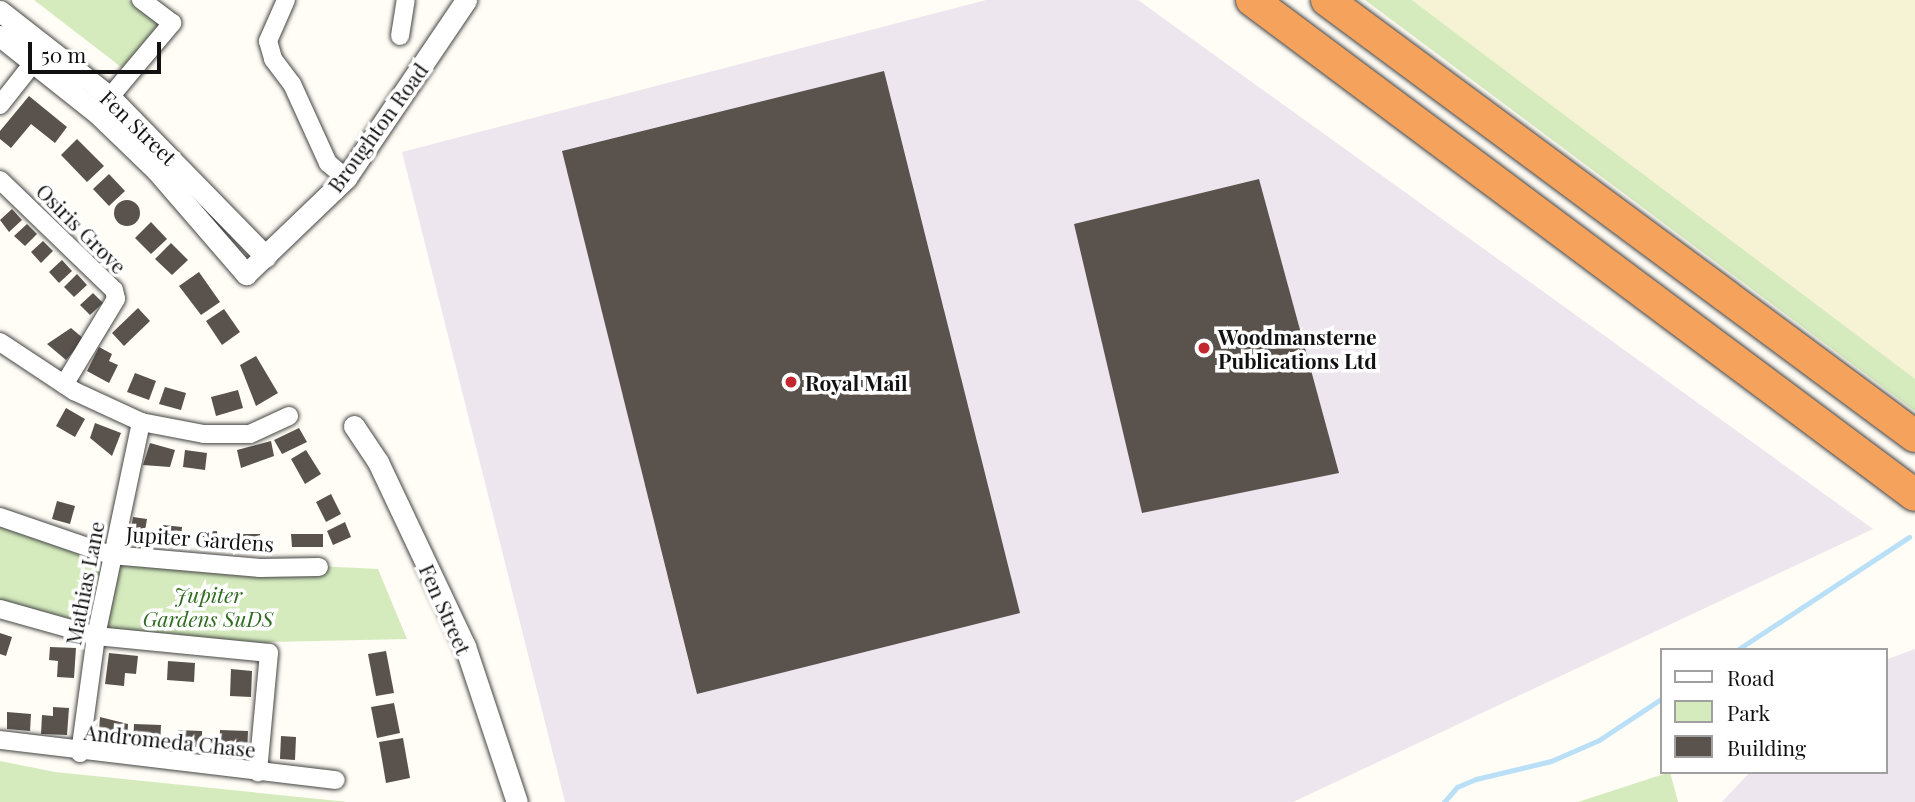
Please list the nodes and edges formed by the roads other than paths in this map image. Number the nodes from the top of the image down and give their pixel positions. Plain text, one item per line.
1 (141, 0) edge
2 (286, 0) edge
3 (406, 0) edge
4 (466, 0) edge
5 (1252, 0) edge
6 (1327, 0) edge
7 (0, 11) edge
8 (0, 36) edge
9 (400, 36) dead end
10 (33, 63) junction
11 (110, 97) junction
12 (0, 105) edge
13 (346, 178) junction
14 (0, 180) edge
15 (266, 257) junction
16 (246, 274) joint
17 (0, 342) edge
18 (64, 385) junction
19 (289, 416) dead end
20 (141, 422) junction
21 (355, 426) dead end
22 (1915, 436) edge
23 (1915, 495) edge
24 (0, 517) edge
25 (111, 555) junction
26 (319, 567) dead end
27 (0, 609) edge
28 (96, 636) junction
29 (0, 740) edge
30 (80, 753) junction
31 (258, 772) junction
32 (336, 780) dead end
33 (517, 802) edge

1 - 11 street
2 - 13 street
3 - 9 street
4 - 13 street, Broughton Road
5 - 23 highway
6 - 22 highway
7 - 11 street, Fen Street
8 - 10 street, Fen Street
10 - 12 street
10 - 16 street, Fen Street
11 - 15 street, Fen Street
13 - 15 street, Broughton Road
14 - 18 street, Osiris Grove
15 - 16 street, Broughton Road
17 - 18 street
18 - 20 street
19 - 20 street
20 - 25 street, Mathias Lane
21 - 33 street, Fen Street
24 - 25 street, Jupiter Gardens
25 - 26 street, Jupiter Gardens
25 - 28 street, Mathias Lane
27 - 28 street
28 - 30 street, Mathias Lane
28 - 31 street
29 - 30 street, Andromeda Chase
30 - 31 street, Andromeda Chase
31 - 32 street, Andromeda Chase

